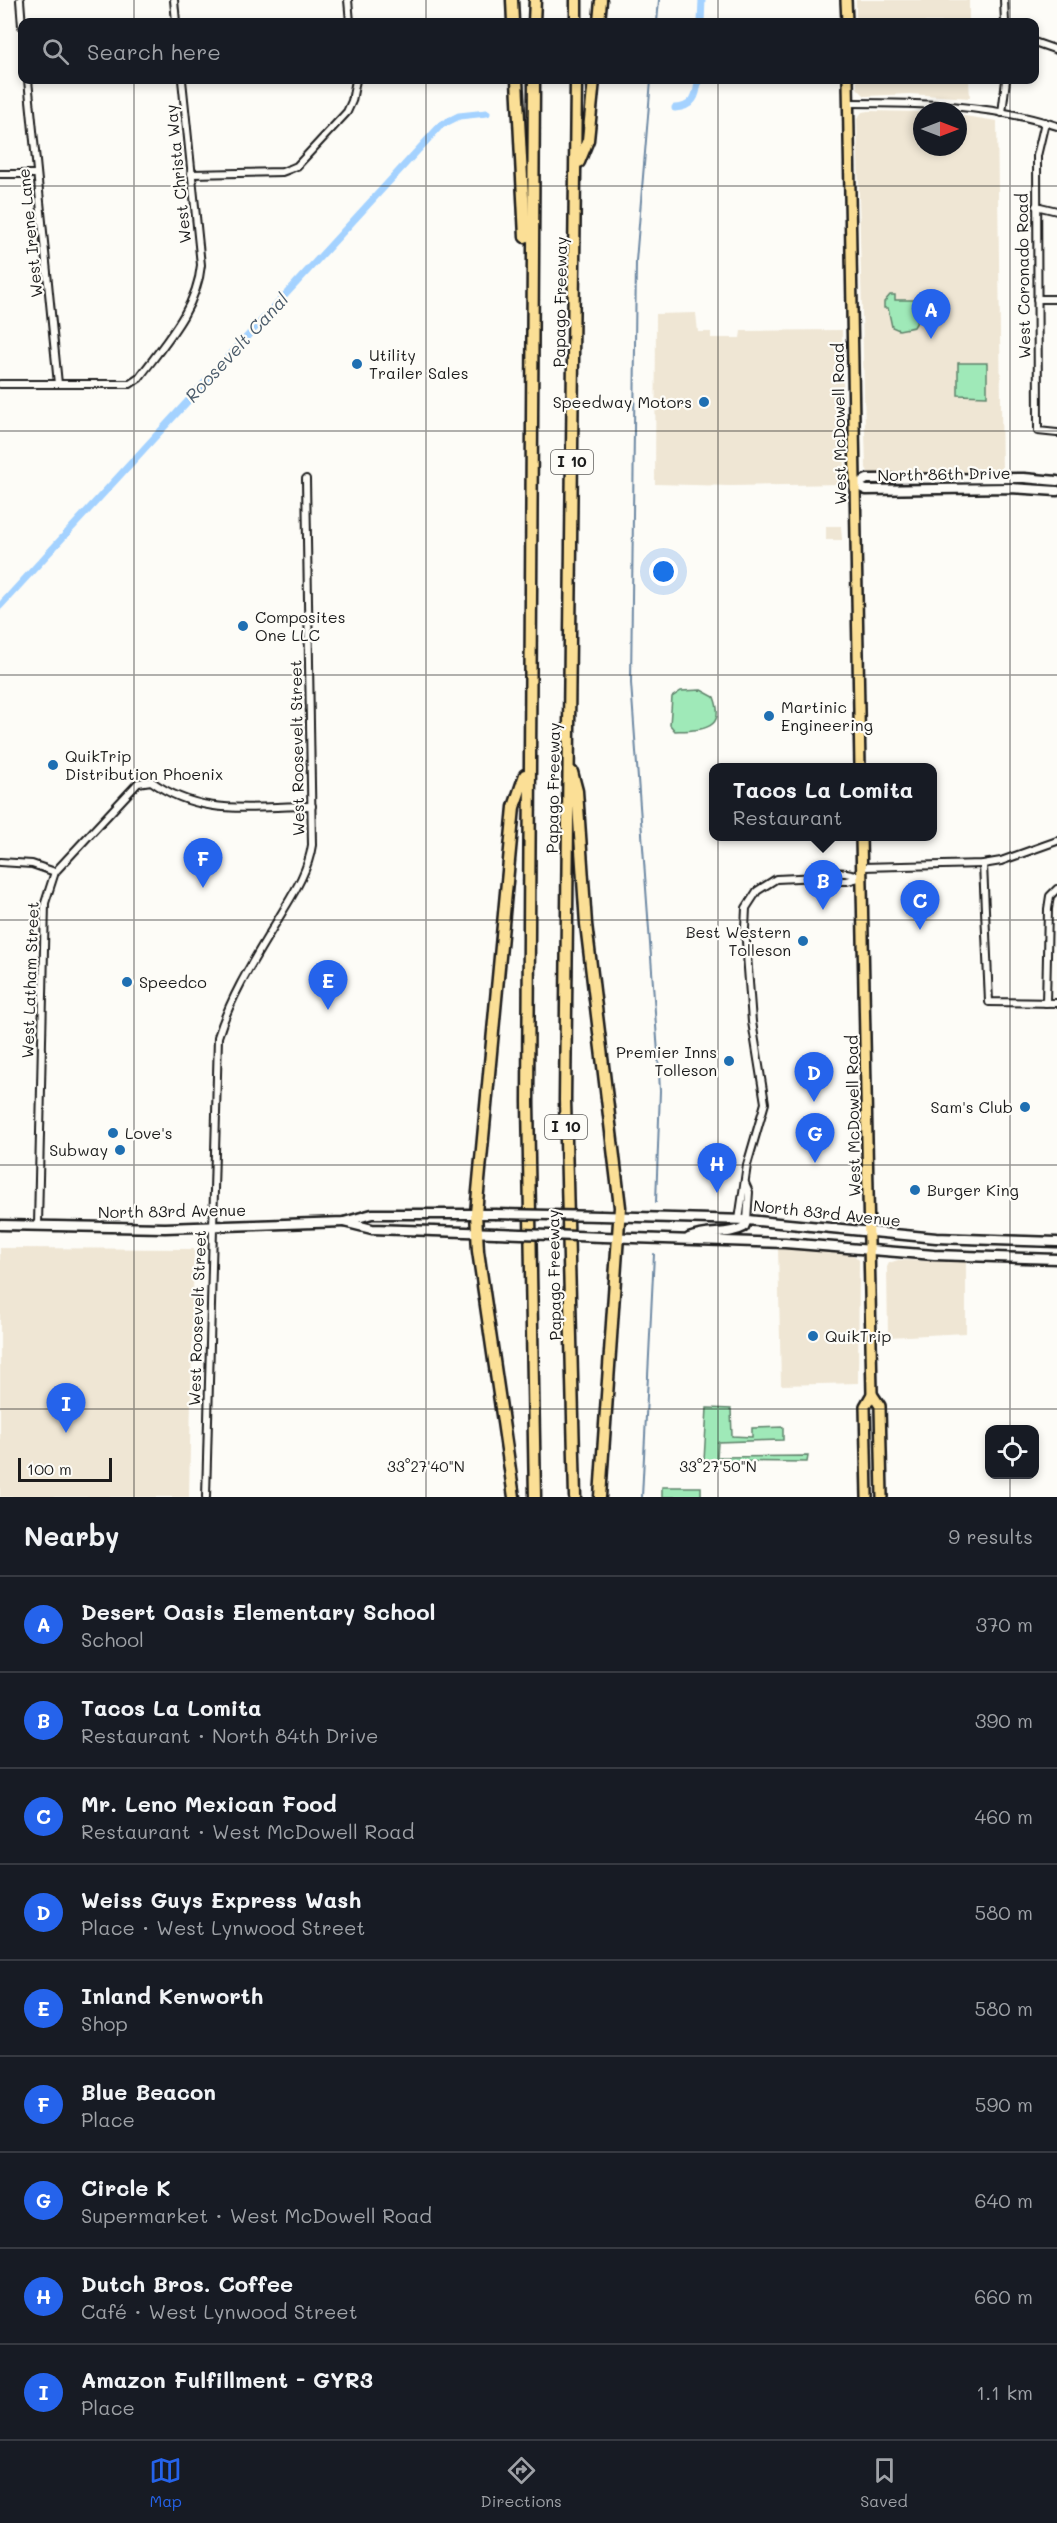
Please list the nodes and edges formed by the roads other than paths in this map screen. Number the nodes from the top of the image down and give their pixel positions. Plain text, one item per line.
1 (20, 0) edge
2 (174, 0) edge
3 (348, 0) edge
4 (512, 0) edge
5 (535, 0) edge
6 (576, 0) edge
7 (601, 0) edge
8 (846, 0) edge
9 (1004, 0) edge
10 (21, 18) edge
11 (176, 18) edge
12 (350, 18) edge
13 (513, 18) edge
14 (534, 18) edge
15 (576, 18) edge
16 (599, 18) edge
17 (847, 18) edge
18 (1005, 18) edge
19 (1039, 43) edge
20 (1057, 50) edge
21 (28, 84) edge
22 (182, 84) edge
23 (355, 84) edge
24 (517, 84) edge
25 (534, 84) edge
26 (576, 84) edge
27 (594, 84) edge
28 (848, 84) edge
29 (1006, 84) edge
30 (848, 103) junction
31 (1002, 113) junction
32 (1045, 122) junction
33 (1057, 126) edge
34 (576, 168) junction
35 (0, 174) edge
36 (37, 174) junction
37 (191, 174) junction
38 (1036, 206) junction
39 (1057, 212) edge
40 (1037, 299) junction
41 (1057, 300) edge
42 (531, 301) junction
43 (0, 384) edge
44 (58, 384) junction
45 (1057, 433) edge
46 (306, 479) dead end
47 (1035, 479) junction
48 (1057, 481) edge
49 (856, 485) junction
50 (1034, 489) junction
51 (1057, 491) edge
52 (569, 757) junction
53 (860, 763) edge
54 (529, 766) junction
55 (312, 806) junction
56 (861, 841) edge
57 (1057, 841) edge
58 (0, 862) edge
59 (983, 864) junction
60 (55, 872) junction
61 (862, 872) junction
62 (1057, 889) edge
63 (1046, 1003) junction
64 (1057, 1003) edge
65 (476, 1213) junction
66 (620, 1217) junction
67 (743, 1220) junction
68 (344, 1222) junction
69 (0, 1225) edge
70 (38, 1225) junction
71 (213, 1226) junction
72 (477, 1232) junction
73 (870, 1233) junction
74 (620, 1237) junction
75 (686, 1239) junction
76 (1057, 1242) edge
77 (871, 1250) junction
78 (1057, 1258) edge
79 (872, 1394) junction
80 (206, 1497) edge
81 (514, 1497) edge
82 (535, 1497) edge
83 (575, 1497) edge
84 (600, 1497) edge
85 (867, 1497) edge
86 (882, 1497) edge

1 - 10 street
2 - 11 street
3 - 12 street
4 - 13 highway
5 - 14 highway
6 - 15 highway
7 - 16 highway
8 - 17 main road
9 - 18 street
19 - 20 street
21 - 36 street, West Irene Lane
22 - 37 street, West Christa Way
23 - 37 street
24 - 42 highway
25 - 42 highway, Papago Freeway / I 10
26 - 34 highway, Papago Freeway / I 10
27 - 34 highway
28 - 30 main road, West McDowell Road
29 - 31 street
30 - 31 street
30 - 49 main road, West McDowell Road
31 - 32 street
32 - 33 street
32 - 38 street, West Coronado Road
34 - 52 highway, Papago Freeway / I 10
35 - 36 street
36 - 44 street, West Irene Lane
37 - 44 street, West Christa Way
38 - 39 street
38 - 40 street, West Coronado Road
40 - 41 street
40 - 45 street, West Coronado Road
42 - 54 highway, Papago Freeway / I 10
43 - 44 street, West Christa Way
46 - 55 street, West Roosevelt Street
47 - 48 main road, North 86th Drive
47 - 49 main road, North 86th Drive
47 - 50 main road
49 - 50 main road, North 86th Drive
49 - 53 main road, West McDowell Road
50 - 51 main road, North 86th Drive
52 - 66 highway
52 - 83 highway, Papago Freeway / I 10
54 - 65 highway
54 - 82 highway, Papago Freeway / I 10
55 - 60 street, West Latham Street
55 - 71 street, West Roosevelt Street
56 - 61 main road, West McDowell Road
57 - 59 street
58 - 60 street
59 - 61 street
59 - 63 street
60 - 70 street, West Latham Street
61 - 67 street
61 - 73 main road, West McDowell Road
62 - 63 street
63 - 64 street
65 - 66 main road, North 83rd Avenue, bridge
65 - 68 main road, North 83rd Avenue
65 - 72 highway
66 - 67 main road, North 83rd Avenue
66 - 74 highway
67 - 73 main road, North 83rd Avenue
67 - 75 main road
68 - 71 main road, North 83rd Avenue
68 - 72 main road, North 83rd Avenue
69 - 70 main road, North 83rd Avenue
70 - 71 main road, North 83rd Avenue
71 - 80 street, West Roosevelt Street
72 - 74 main road, North 83rd Avenue, bridge
72 - 81 highway
73 - 76 main road, North 83rd Avenue
73 - 77 main road, West McDowell Road
74 - 75 main road, North 83rd Avenue
74 - 84 highway
75 - 77 main road, North 83rd Avenue
77 - 78 main road, North 83rd Avenue
77 - 79 main road, West McDowell Road
79 - 85 main road, West McDowell Road
79 - 86 main road, West McDowell Road

